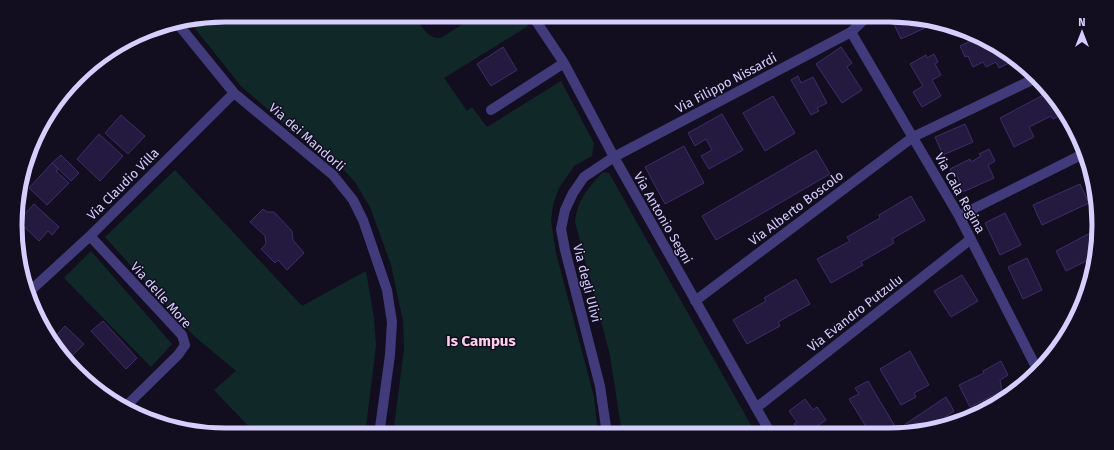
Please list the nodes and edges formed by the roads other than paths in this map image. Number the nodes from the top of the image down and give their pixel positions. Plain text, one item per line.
1 (537, 22) edge
2 (862, 22) edge
3 (180, 27) edge
4 (851, 32) junction
5 (564, 63) junction
6 (1032, 80) edge
7 (234, 93) junction
8 (491, 110) dead end
9 (913, 137) junction
10 (1080, 156) edge
11 (614, 157) junction
12 (960, 216) junction
13 (90, 236) junction
14 (971, 239) junction
15 (33, 289) edge
16 (695, 301) junction
17 (1036, 366) edge
18 (128, 404) edge
19 (756, 408) junction
20 (380, 428) edge
21 (606, 428) edge
22 (768, 428) edge

1 - 5 street, Via Antonio Segni
2 - 4 street, Via Filippo Nissardi
3 - 7 street, Via dei Mandorli
4 - 9 street, Via Cala Regina
4 - 11 street, Via Filippo Nissardi
5 - 8 street
5 - 11 street, Via Antonio Segni
6 - 9 street, Via Alberto Boscolo
7 - 13 street, Via Claudio Villa
7 - 20 street, Via dei Mandorli
9 - 12 street, Via Cala Regina
9 - 16 street, Via Alberto Boscolo
10 - 12 street
11 - 16 street, Via Antonio Segni
11 - 21 street, Via degli Ulivi
12 - 14 street, Via Cala Regina
13 - 15 street, Via Claudio Villa
13 - 18 street, Via delle More
14 - 17 street, Via Cala Regina
14 - 19 street, Via Evandro Putzulu
16 - 19 street, Via Antonio Segni
19 - 22 street, Via Antonio Segni

